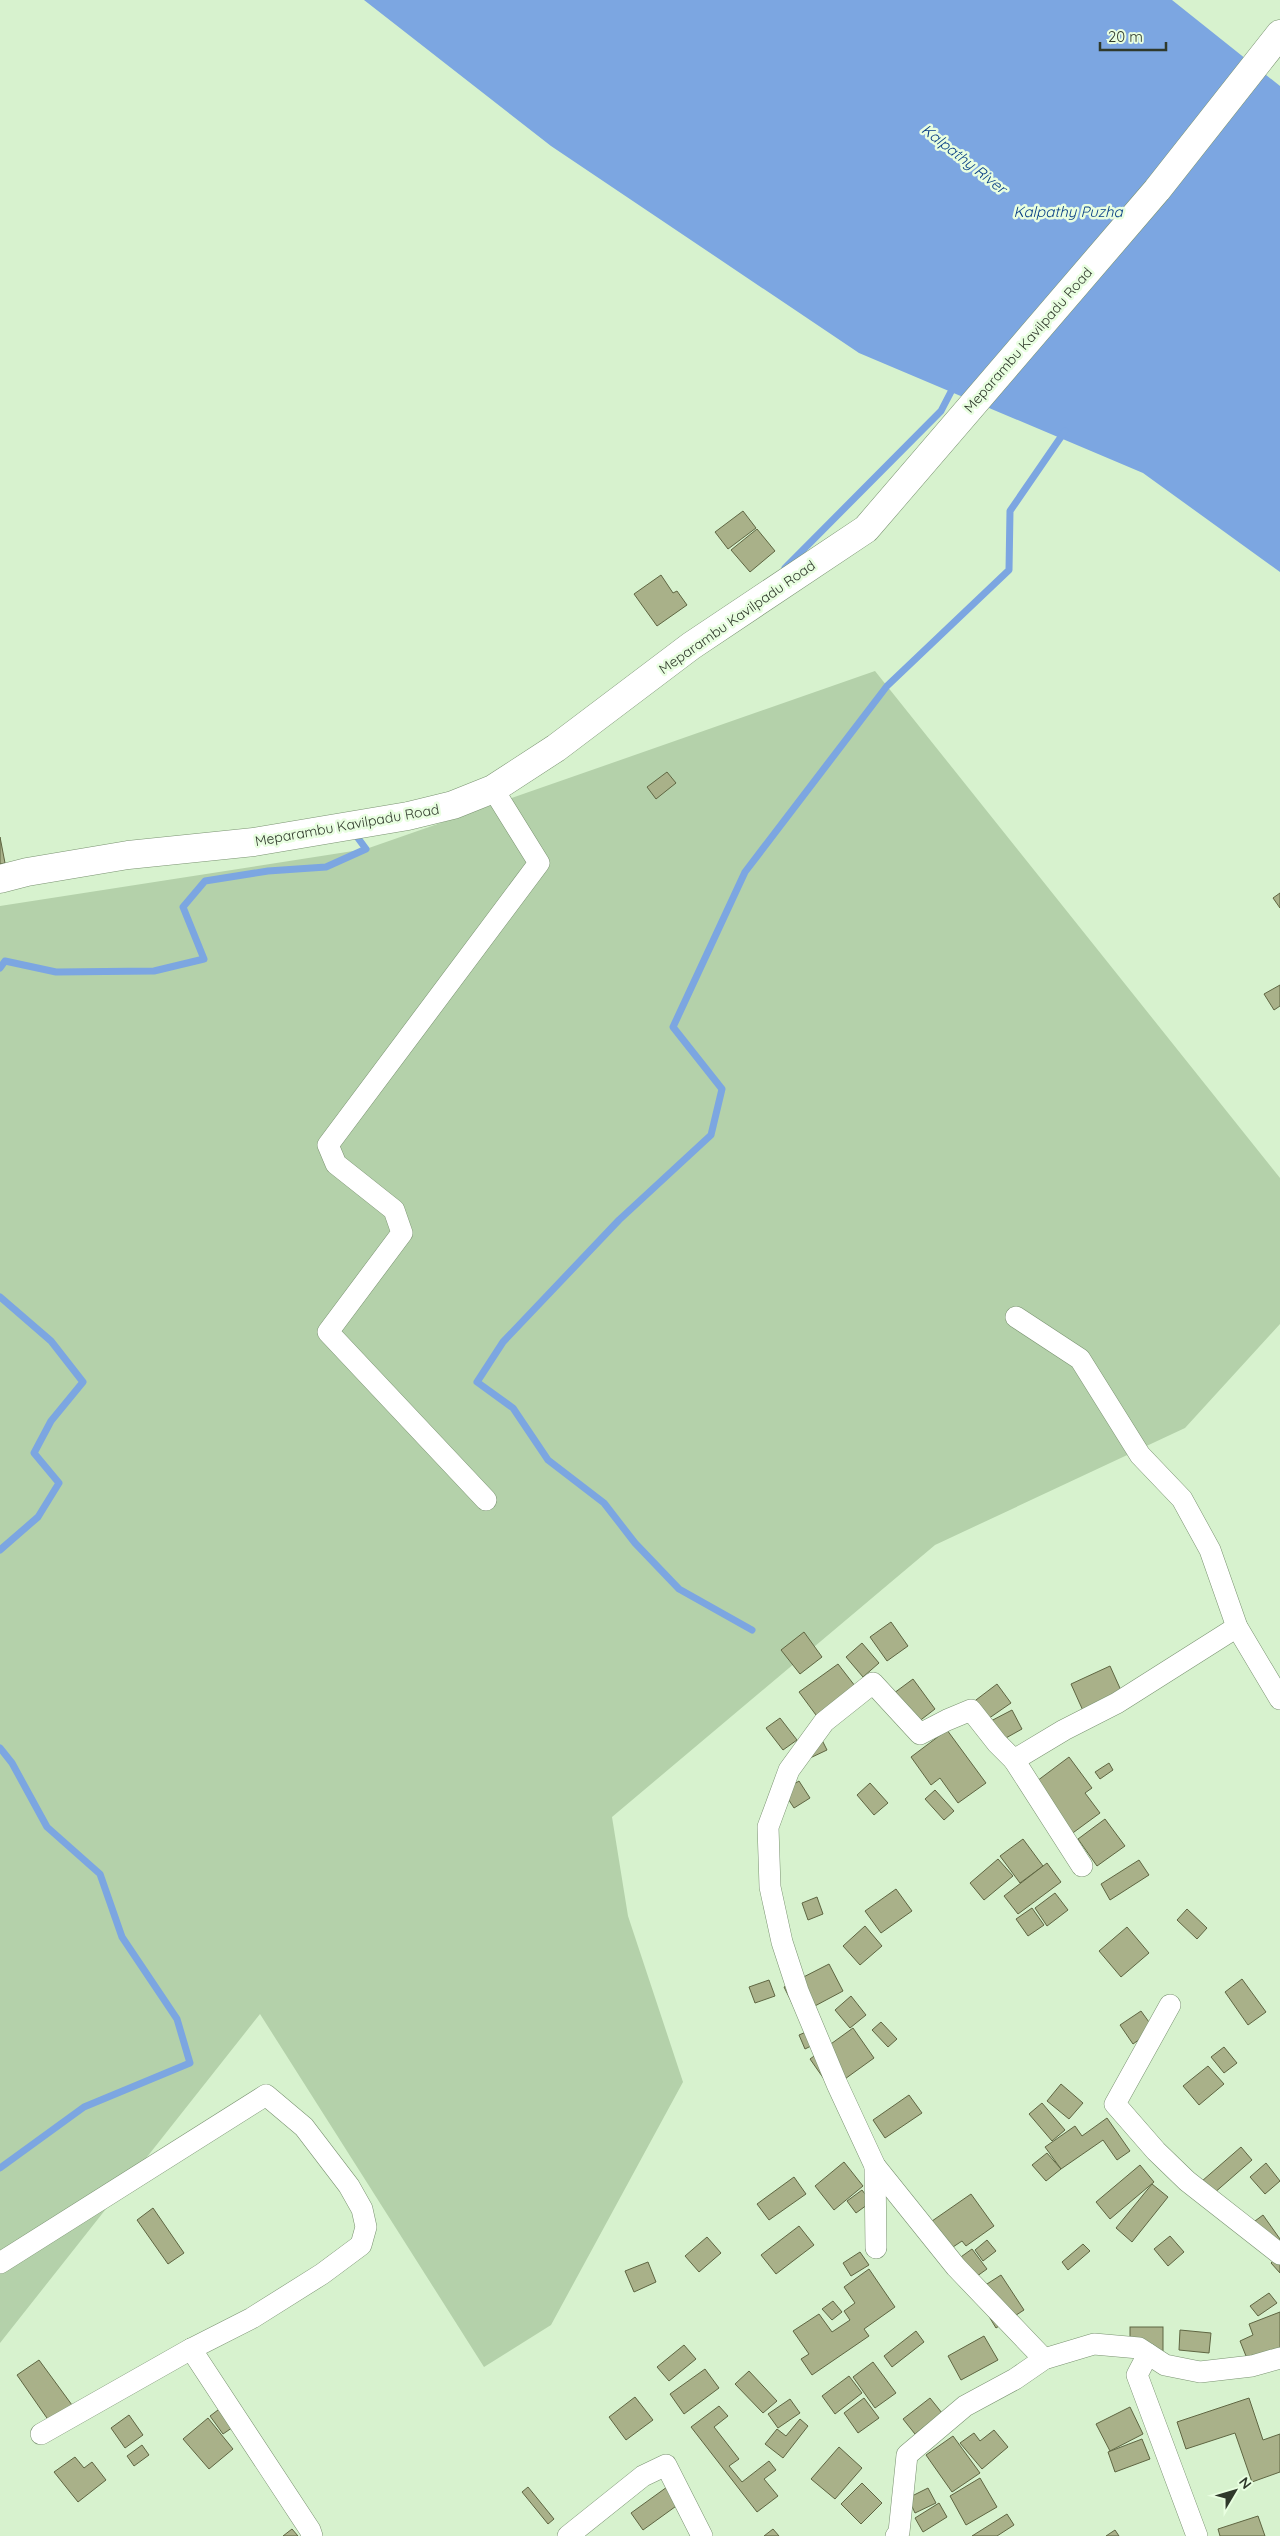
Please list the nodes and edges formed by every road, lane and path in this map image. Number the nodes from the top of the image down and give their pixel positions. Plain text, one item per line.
1 (1280, 34) edge
2 (493, 788) junction
3 (0, 879) edge
4 (1016, 1317) dead end
5 (486, 1500) dead end
6 (1237, 1627) junction
7 (1280, 1700) edge
8 (1014, 1760) junction
9 (1082, 1866) dead end
10 (1170, 2005) dead end
11 (876, 2166) junction
12 (876, 2248) dead end
13 (1280, 2254) edge
14 (0, 2263) edge
15 (191, 2349) junction
16 (1044, 2359) junction
17 (1156, 2359) junction
18 (1280, 2359) edge
19 (41, 2434) dead end
20 (899, 2535) edge
21 (312, 2536) edge
22 (568, 2536) edge
23 (702, 2536) edge
24 (1197, 2536) edge

1 - 2 main road, Meparambu Kavilpadu Road
2 - 3 main road, Meparambu Kavilpadu Road
2 - 5 street
4 - 6 street
6 - 7 street
6 - 8 street
8 - 9 street
8 - 11 street
10 - 13 street
11 - 12 street
11 - 16 street
14 - 15 street
15 - 19 street
15 - 21 street
16 - 17 street
16 - 20 street
17 - 18 street
17 - 24 street
22 - 23 street

